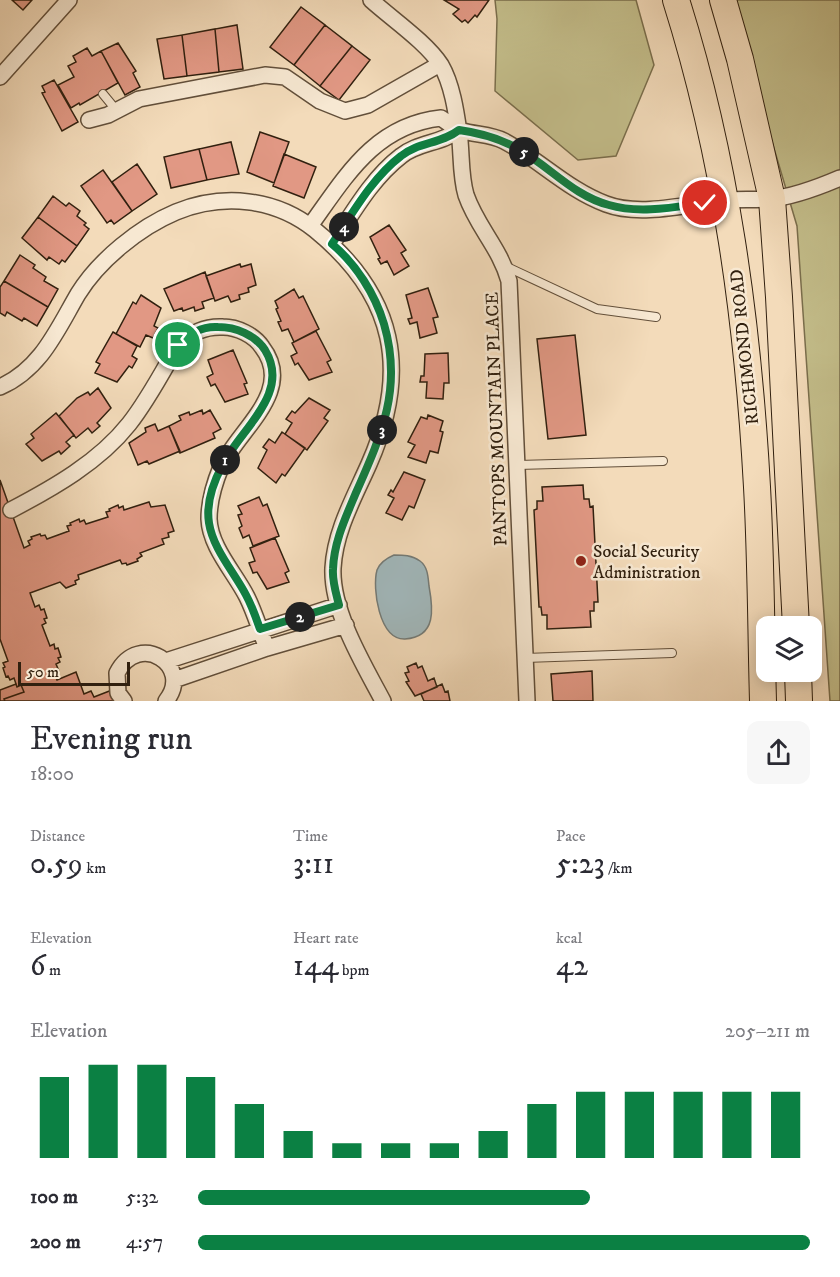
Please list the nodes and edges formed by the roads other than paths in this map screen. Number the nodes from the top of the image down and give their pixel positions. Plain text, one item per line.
1 (69, 0) edge
2 (370, 0) edge
3 (676, 0) edge
4 (723, 0) edge
5 (441, 64) junction
6 (0, 77) edge
7 (104, 94) dead end
8 (117, 111) junction
9 (89, 120) dead end
10 (459, 130) junction
11 (840, 178) edge
12 (772, 199) junction
13 (725, 200) junction
14 (310, 226) junction
15 (332, 244) junction
16 (505, 266) junction
17 (656, 317) dead end
18 (0, 387) edge
19 (663, 461) dead end
20 (518, 465) junction
21 (11, 510) dead end
22 (339, 605) junction
23 (795, 616) edge
24 (346, 625) junction
25 (260, 629) junction
26 (267, 648) junction
27 (672, 653) dead end
28 (525, 658) junction
29 (166, 661) junction
30 (174, 680) junction
31 (798, 682) edge
32 (123, 701) edge
33 (166, 701) edge
34 (383, 701) edge
35 (527, 701) edge
36 (763, 701) edge
37 (799, 701) edge

1 - 6 street
2 - 5 street, PANTOPS MOUNTAIN PLACE
3 - 13 highway, RICHMOND ROAD
4 - 12 highway, RICHMOND ROAD
5 - 8 street
5 - 10 street, PANTOPS MOUNTAIN PLACE
7 - 8 lane
8 - 9 street
10 - 13 street
10 - 14 street
10 - 15 street
10 - 16 street, PANTOPS MOUNTAIN PLACE
11 - 12 street
12 - 13 street
12 - 23 highway, RICHMOND ROAD
13 - 36 highway, RICHMOND ROAD
14 - 15 street
14 - 18 street
15 - 22 street
16 - 17 lane
16 - 20 street, PANTOPS MOUNTAIN PLACE
19 - 20 lane
20 - 28 street, PANTOPS MOUNTAIN PLACE
21 - 25 street
22 - 24 street
22 - 25 street
24 - 26 street
24 - 34 street
25 - 26 street
25 - 29 street
26 - 30 street
27 - 28 lane
28 - 35 street, PANTOPS MOUNTAIN PLACE
29 - 30 street
29 - 32 street
30 - 33 street
31 - 37 highway

